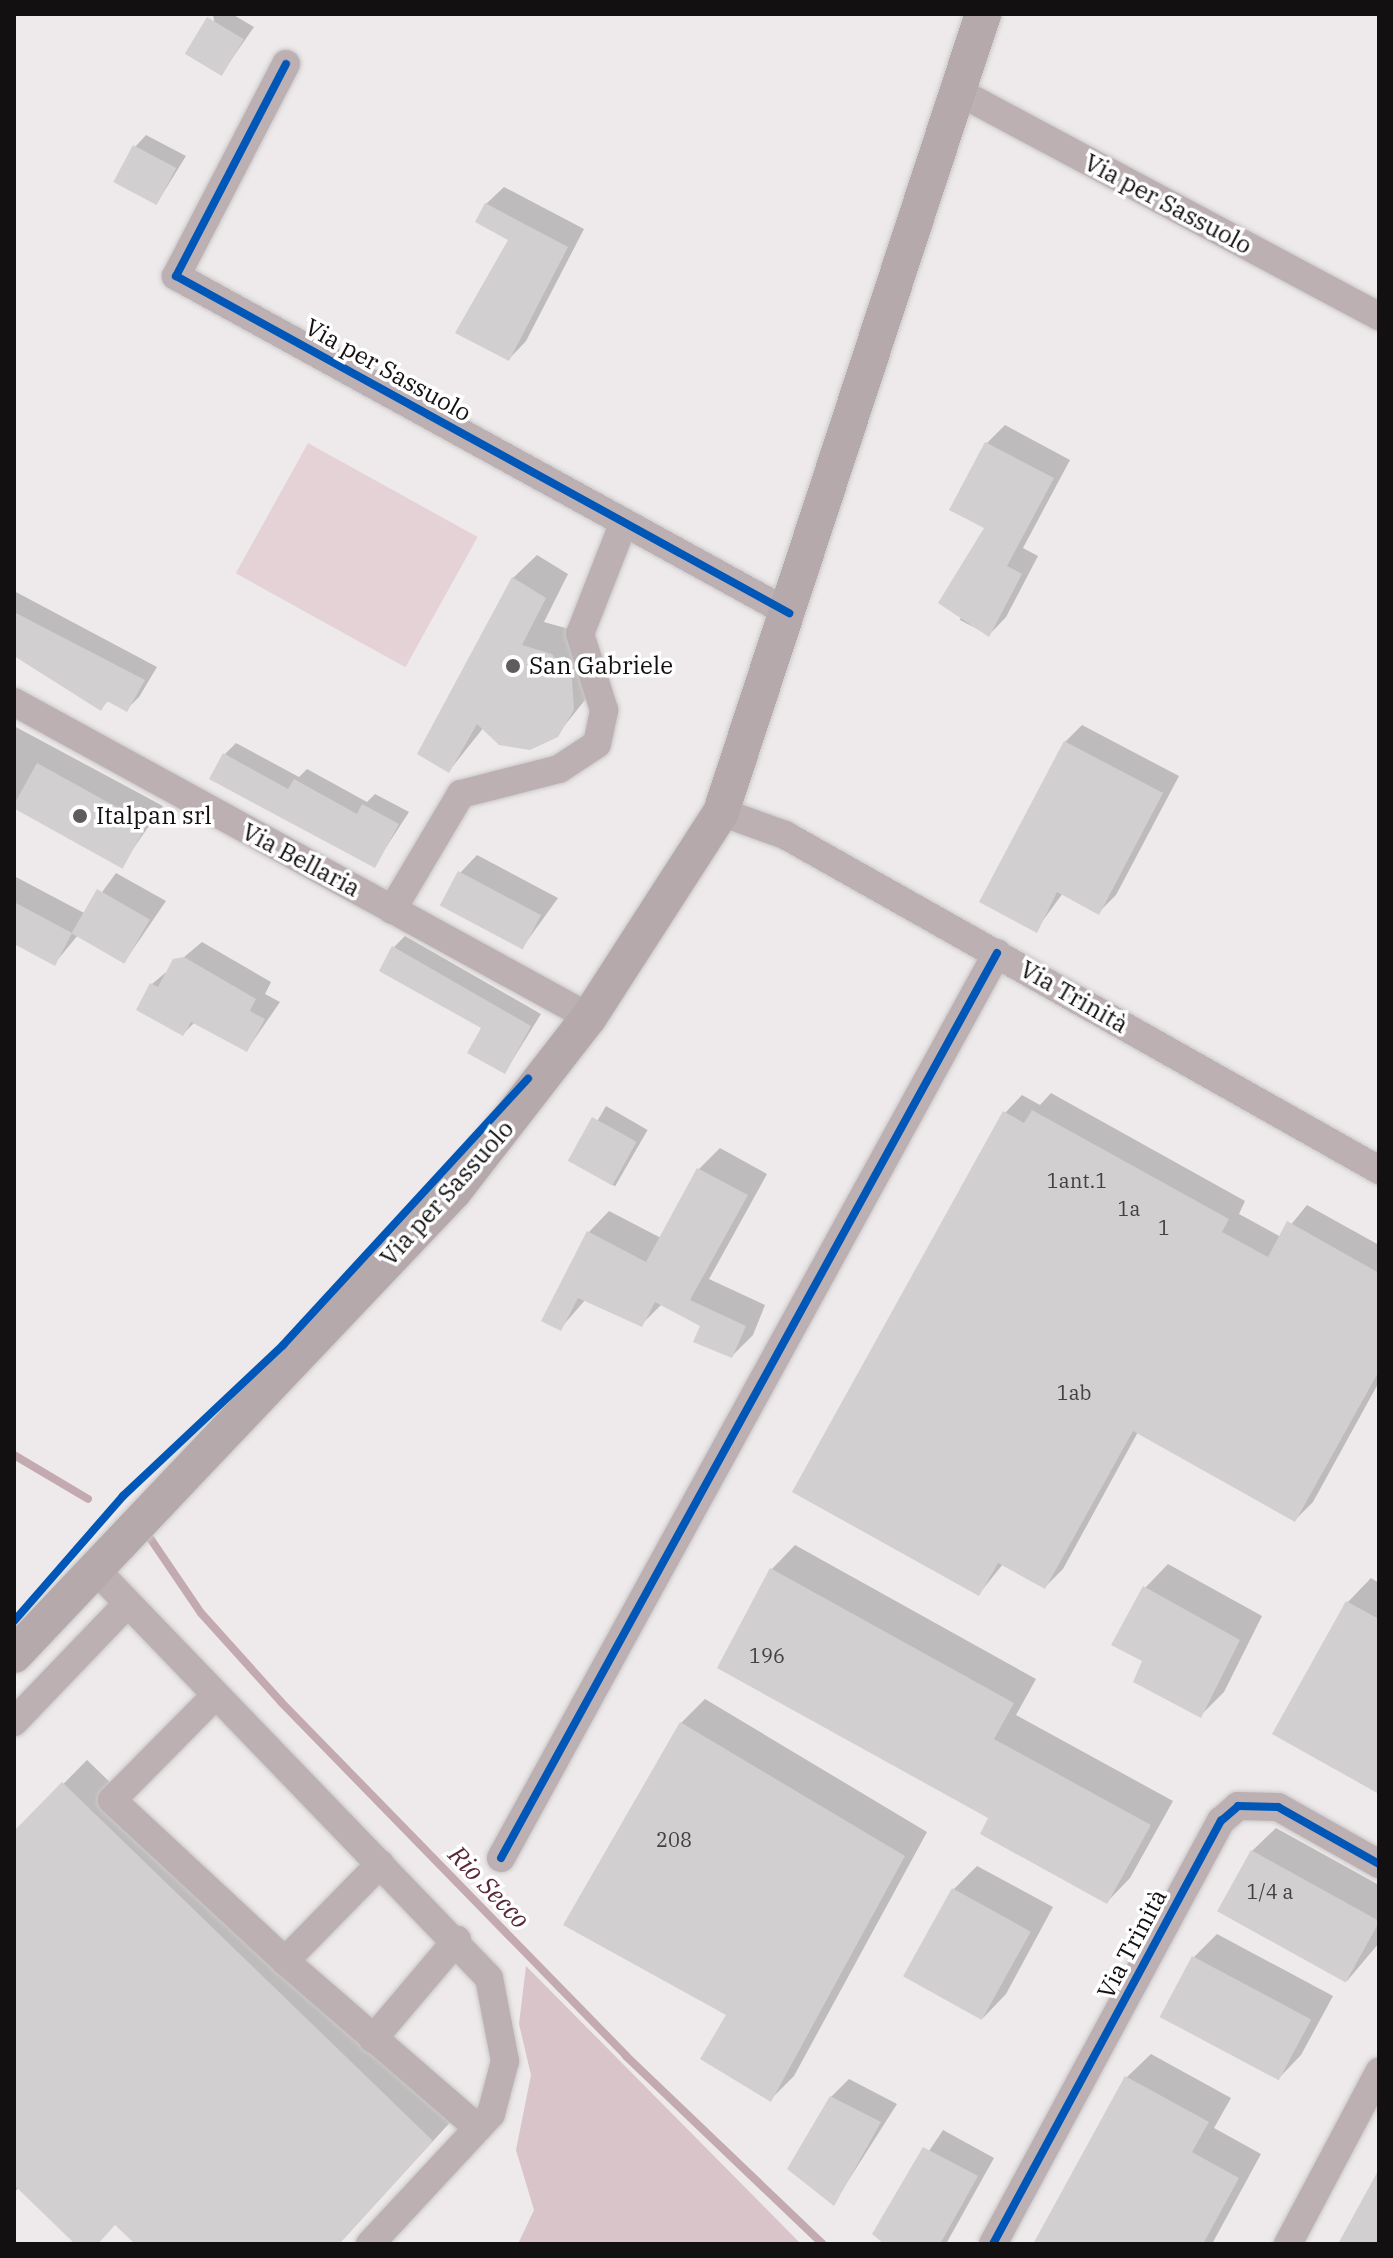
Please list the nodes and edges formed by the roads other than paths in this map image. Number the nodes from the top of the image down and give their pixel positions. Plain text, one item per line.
1 (983, 14) edge
2 (286, 64) dead end
3 (957, 91) junction
4 (1379, 316) edge
5 (624, 522) junction
6 (789, 613) junction
7 (14, 702) edge
8 (721, 812) junction
9 (392, 910) junction
10 (997, 953) junction
11 (589, 1017) junction
12 (1379, 1170) edge
13 (96, 1570) junction
14 (127, 1604) junction
15 (14, 1655) edge
16 (214, 1697) junction
17 (14, 1722) edge
18 (501, 1858) dead end
19 (380, 1864) junction
20 (1379, 1864) edge
21 (457, 1940) junction
22 (285, 1961) junction
23 (373, 2039) junction
24 (1379, 2072) edge
25 (478, 2128) junction
26 (370, 2244) edge
27 (993, 2244) edge
28 (1288, 2244) edge

1 - 3 main road, Via per Sassuolo
2 - 5 street, Via per Sassuolo
3 - 4 street, Via per Sassuolo
3 - 6 main road, Via per Sassuolo
5 - 6 street, Via per Sassuolo
5 - 9 street
6 - 8 main road, Via per Sassuolo
7 - 9 street, Via Bellaria
8 - 10 street, Via Trinità
8 - 11 main road, Via per Sassuolo
9 - 11 street, Via Bellaria
10 - 12 street, Via Trinità
10 - 18 street
11 - 13 main road, Via per Sassuolo
13 - 14 street
13 - 15 main road, Via per Sassuolo
14 - 16 street
14 - 17 street
16 - 19 street
16 - 22 street
19 - 21 street
19 - 22 street
20 - 27 street, Via Trinità
21 - 23 street
21 - 25 street
22 - 23 street
23 - 25 street
24 - 28 street
25 - 26 street

